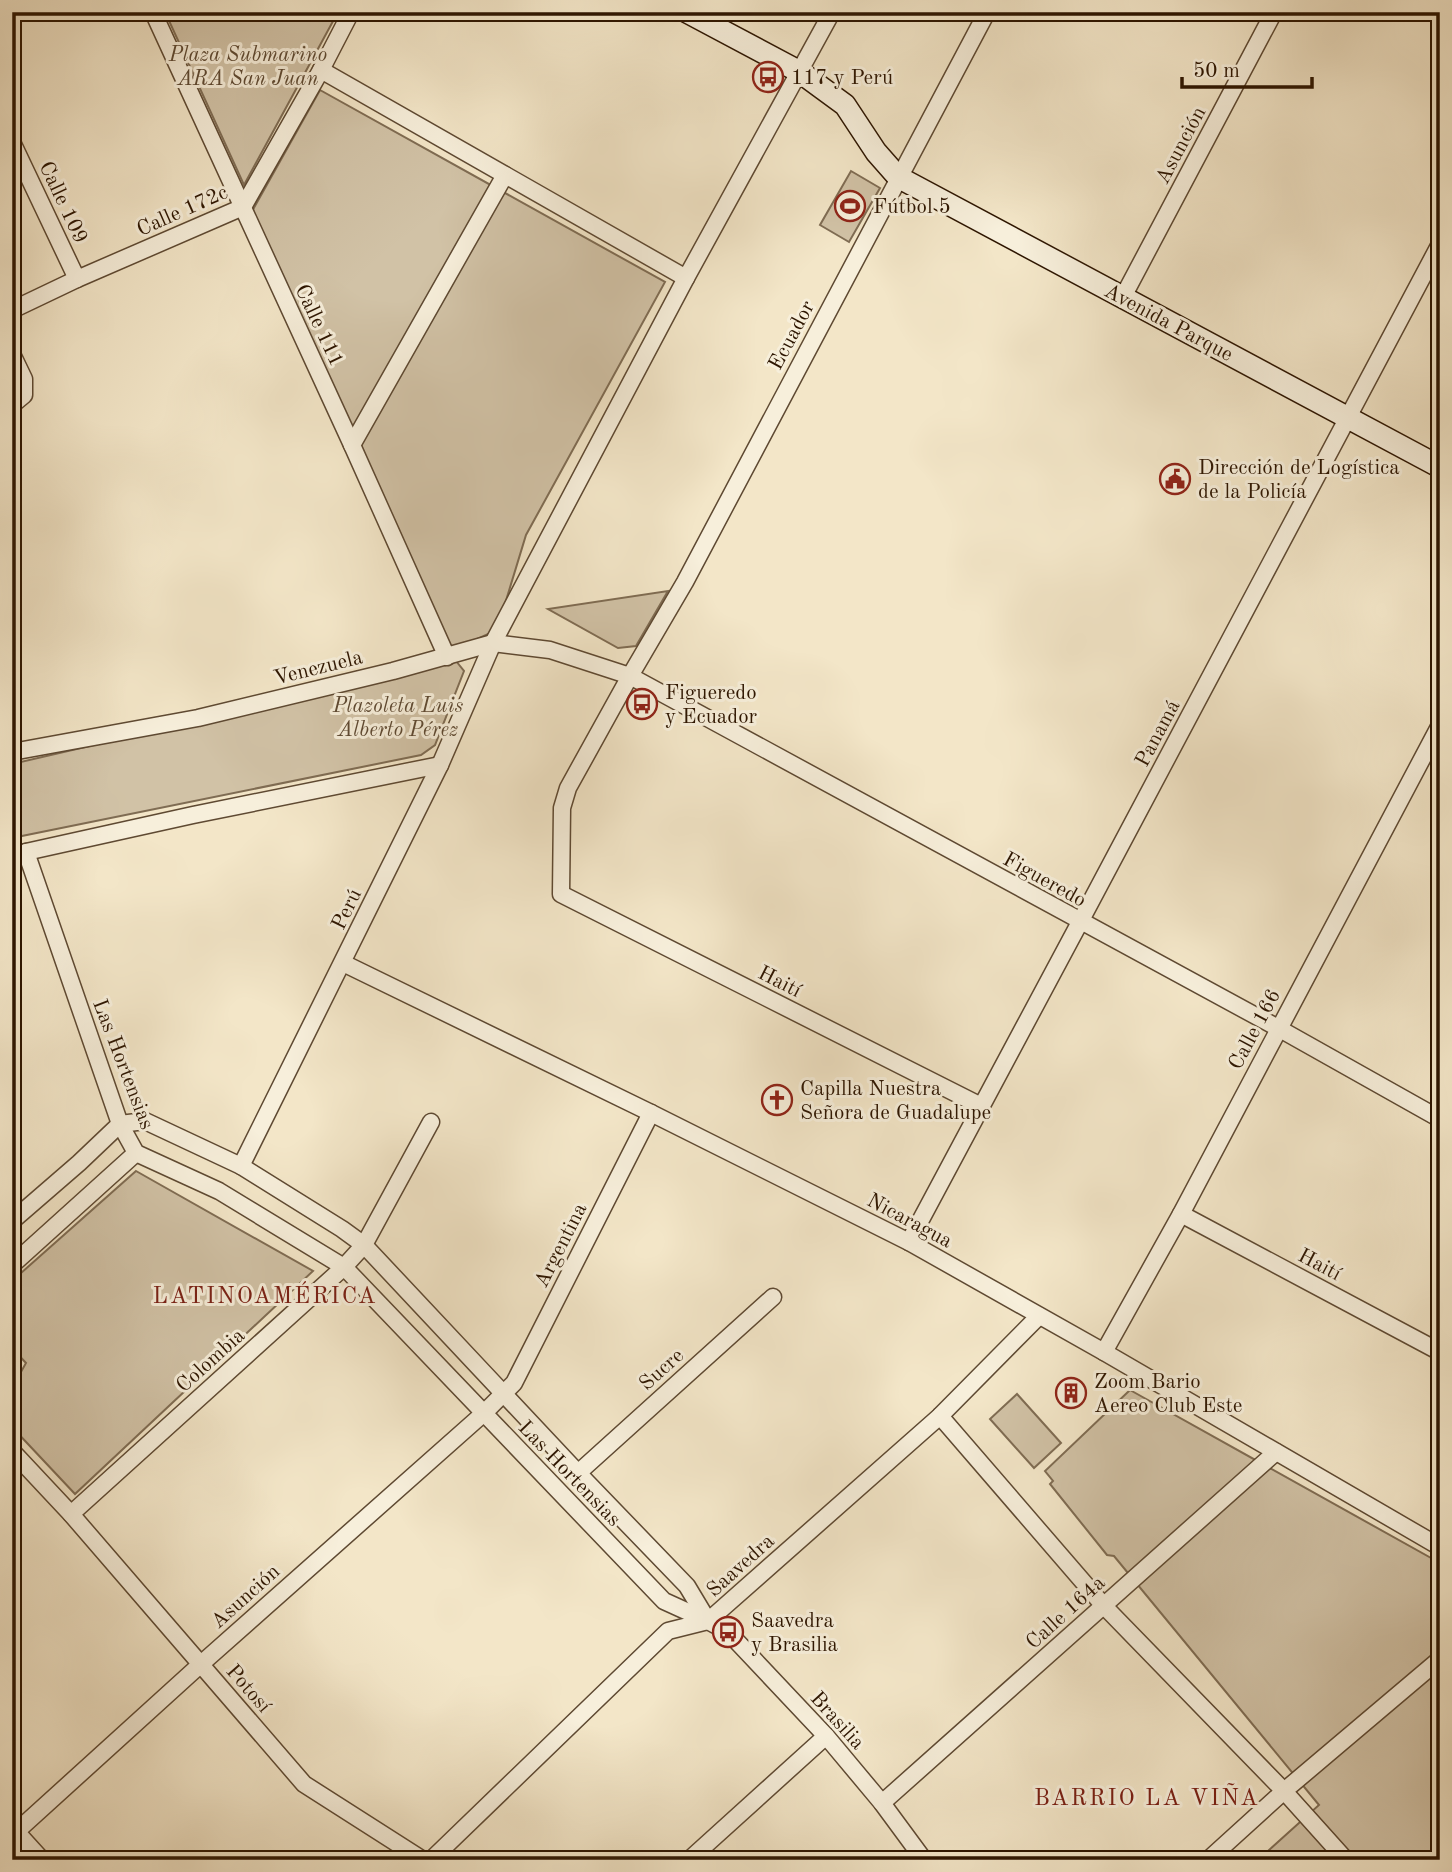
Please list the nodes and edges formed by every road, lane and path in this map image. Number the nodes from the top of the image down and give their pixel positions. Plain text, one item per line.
1 (153, 12) edge
2 (351, 12) edge
3 (687, 12) edge
4 (832, 12) edge
5 (987, 12) edge
6 (1274, 12) edge
7 (321, 70) junction
8 (800, 72) junction
9 (12, 142) edge
10 (505, 175) junction
11 (898, 177) junction
12 (243, 207) junction
13 (1440, 244) edge
14 (686, 278) junction
15 (77, 279) junction
16 (1123, 297) junction
17 (12, 310) edge
18 (12, 354) edge
19 (12, 405) edge
20 (1347, 418) junction
21 (352, 445) junction
22 (1440, 467) edge
23 (494, 643) junction
24 (447, 657) junction
25 (630, 676) junction
26 (1440, 725) edge
27 (12, 752) edge
28 (440, 765) junction
29 (19, 855) edge
30 (561, 894) joint
31 (1080, 922) junction
32 (343, 963) junction
33 (1278, 1028) junction
34 (981, 1106) junction
35 (651, 1113) junction
36 (1440, 1119) edge
37 (431, 1122) dead end
38 (120, 1124) junction
39 (136, 1153) junction
40 (241, 1166) junction
41 (1181, 1214) junction
42 (12, 1221) edge
43 (909, 1241) junction
44 (364, 1245) junction
45 (12, 1265) edge
46 (344, 1267) junction
47 (773, 1297) dead end
48 (1039, 1316) junction
49 (1104, 1352) junction
50 (1440, 1352) edge
51 (503, 1394) junction
52 (484, 1413) junction
53 (940, 1416) junction
54 (12, 1451) edge
55 (1276, 1452) junction
56 (578, 1473) junction
57 (71, 1514) junction
58 (1440, 1547) edge
59 (1104, 1606) junction
60 (708, 1621) junction
61 (1440, 1659) edge
62 (201, 1664) junction
63 (825, 1736) junction
64 (1284, 1791) junction
65 (882, 1803) junction
66 (14, 1829) edge
67 (42, 1860) edge
68 (424, 1860) edge
69 (432, 1860) edge
70 (690, 1860) edge
71 (924, 1860) edge
72 (1208, 1860) edge
73 (1346, 1860) edge

1 - 12 street, Calle 111
2 - 7 street, Calle 172c
3 - 8 street
4 - 8 street, Perú
5 - 11 street, Ecuador
6 - 16 street, Asunción
7 - 10 street
7 - 12 street, Calle 172c
8 - 11 street
8 - 14 street, Perú
9 - 15 street, Calle 109
10 - 14 street
10 - 21 street
11 - 16 street, Avenida Parque
11 - 25 street, Ecuador
12 - 15 street, Calle 172c
12 - 21 street, Calle 111
13 - 20 street, Panamá
14 - 23 street, Perú
15 - 17 street, Calle 172c
16 - 20 street, Avenida Parque
18 - 19 street
20 - 22 street, Avenida Parque
20 - 31 street, Panamá
21 - 24 street, Calle 111
23 - 24 street, Venezuela
23 - 25 street, Venezuela
23 - 28 street, Perú
24 - 27 street, Venezuela
25 - 30 street, Ecuador
25 - 31 street, Figueredo
26 - 33 street, Calle 166
28 - 29 street
28 - 32 street, Perú
29 - 38 street, Las Hortensias
30 - 34 street, Haití
31 - 33 street, Figueredo
31 - 34 street, Panamá
32 - 35 street, Nicaragua
32 - 40 street, Perú
33 - 36 street, Figueredo
33 - 41 street, Calle 166
34 - 43 street, Panamá
35 - 43 street, Nicaragua
35 - 51 street, Argentina
37 - 44 street, Colombia
38 - 39 street, Las Hortensias
38 - 40 street
38 - 42 street
39 - 45 street
39 - 46 street, Las Hortensias
40 - 44 street, Las Hortensias
41 - 49 street, Calle 166
41 - 50 street, Haití
43 - 48 street, Nicaragua
44 - 46 street, Colombia
44 - 51 street, Las Hortensias
46 - 52 street, Las Hortensias
46 - 57 street, Colombia
47 - 56 street, Sucre
48 - 49 street, Nicaragua
48 - 53 street, Saavedra
49 - 55 street, Nicaragua
51 - 52 street, Asunción
51 - 56 street, Las Hortensias
52 - 60 street, Las Hortensias
52 - 62 street, Asunción
53 - 59 street
53 - 60 street, Saavedra
54 - 57 street, Potosí
55 - 58 street, Nicaragua
55 - 59 street, Calle 164a
56 - 60 street, Las Hortensias
57 - 62 street, Potosí
59 - 64 street
59 - 65 street, Calle 164a
60 - 63 street, Brasilia
60 - 69 street, Saavedra
61 - 64 street
62 - 66 street, Asunción
62 - 68 street, Potosí
63 - 65 street, Brasilia
63 - 70 street
64 - 72 street
64 - 73 street
65 - 71 street, Brasilia
66 - 67 street

